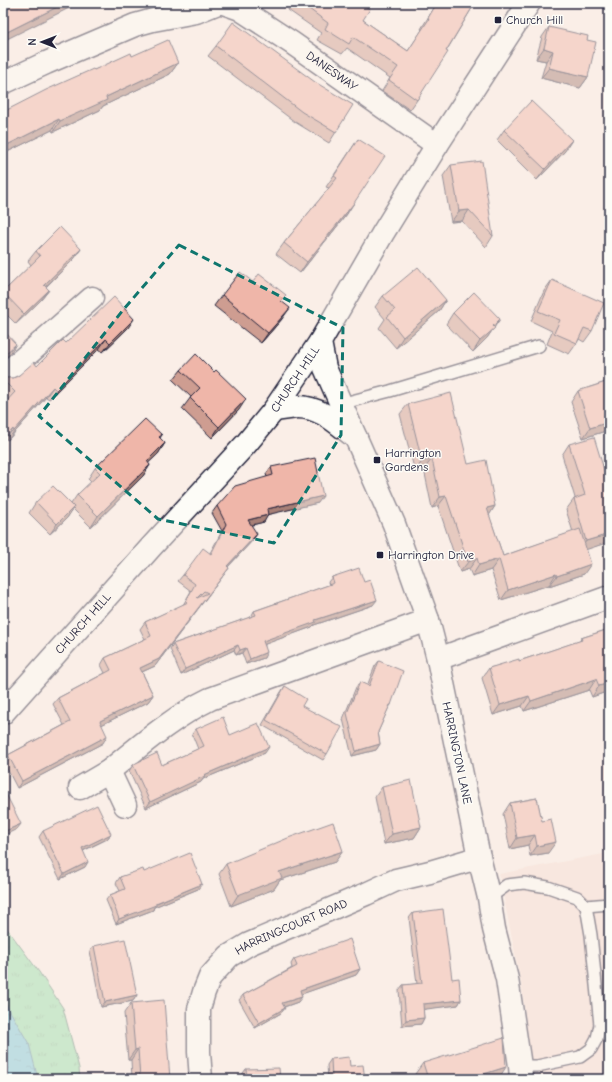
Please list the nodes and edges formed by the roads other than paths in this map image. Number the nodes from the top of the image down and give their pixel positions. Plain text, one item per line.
1 (218, 3) edge
2 (223, 3) edge
3 (530, 3) edge
4 (3, 83) edge
5 (437, 145) junction
6 (92, 298) dead end
7 (320, 342) junction
8 (539, 346) dead end
9 (3, 376) edge
10 (340, 404) junction
11 (274, 410) junction
12 (356, 438) junction
13 (609, 597) edge
14 (428, 620) junction
15 (438, 659) junction
16 (3, 713) edge
17 (109, 771) junction
18 (80, 788) dead end
19 (125, 805) dead end
20 (478, 857) junction
21 (489, 898) junction
22 (609, 904) edge
23 (586, 906) junction
24 (521, 1072) edge
25 (201, 1079) edge

1 - 4 street
2 - 5 street, DANESWAY
3 - 5 street, CHURCH HILL
5 - 7 street, CHURCH HILL
6 - 9 street
7 - 10 street, HARRINGTON LANE
7 - 11 street, CHURCH HILL
8 - 10 lane
10 - 12 street, HARRINGTON LANE
11 - 12 street, HARRINGTON LANE
11 - 16 street, CHURCH HILL
12 - 14 street, HARRINGTON LANE
13 - 15 street
14 - 15 street, HARRINGTON LANE
14 - 17 street
15 - 20 street, HARRINGTON LANE
17 - 18 street
17 - 19 street
20 - 21 street, HARRINGTON LANE
20 - 25 street, HARRINGCOURT ROAD
21 - 23 lane
21 - 24 street, HARRINGTON LANE
22 - 23 lane
23 - 24 lane

